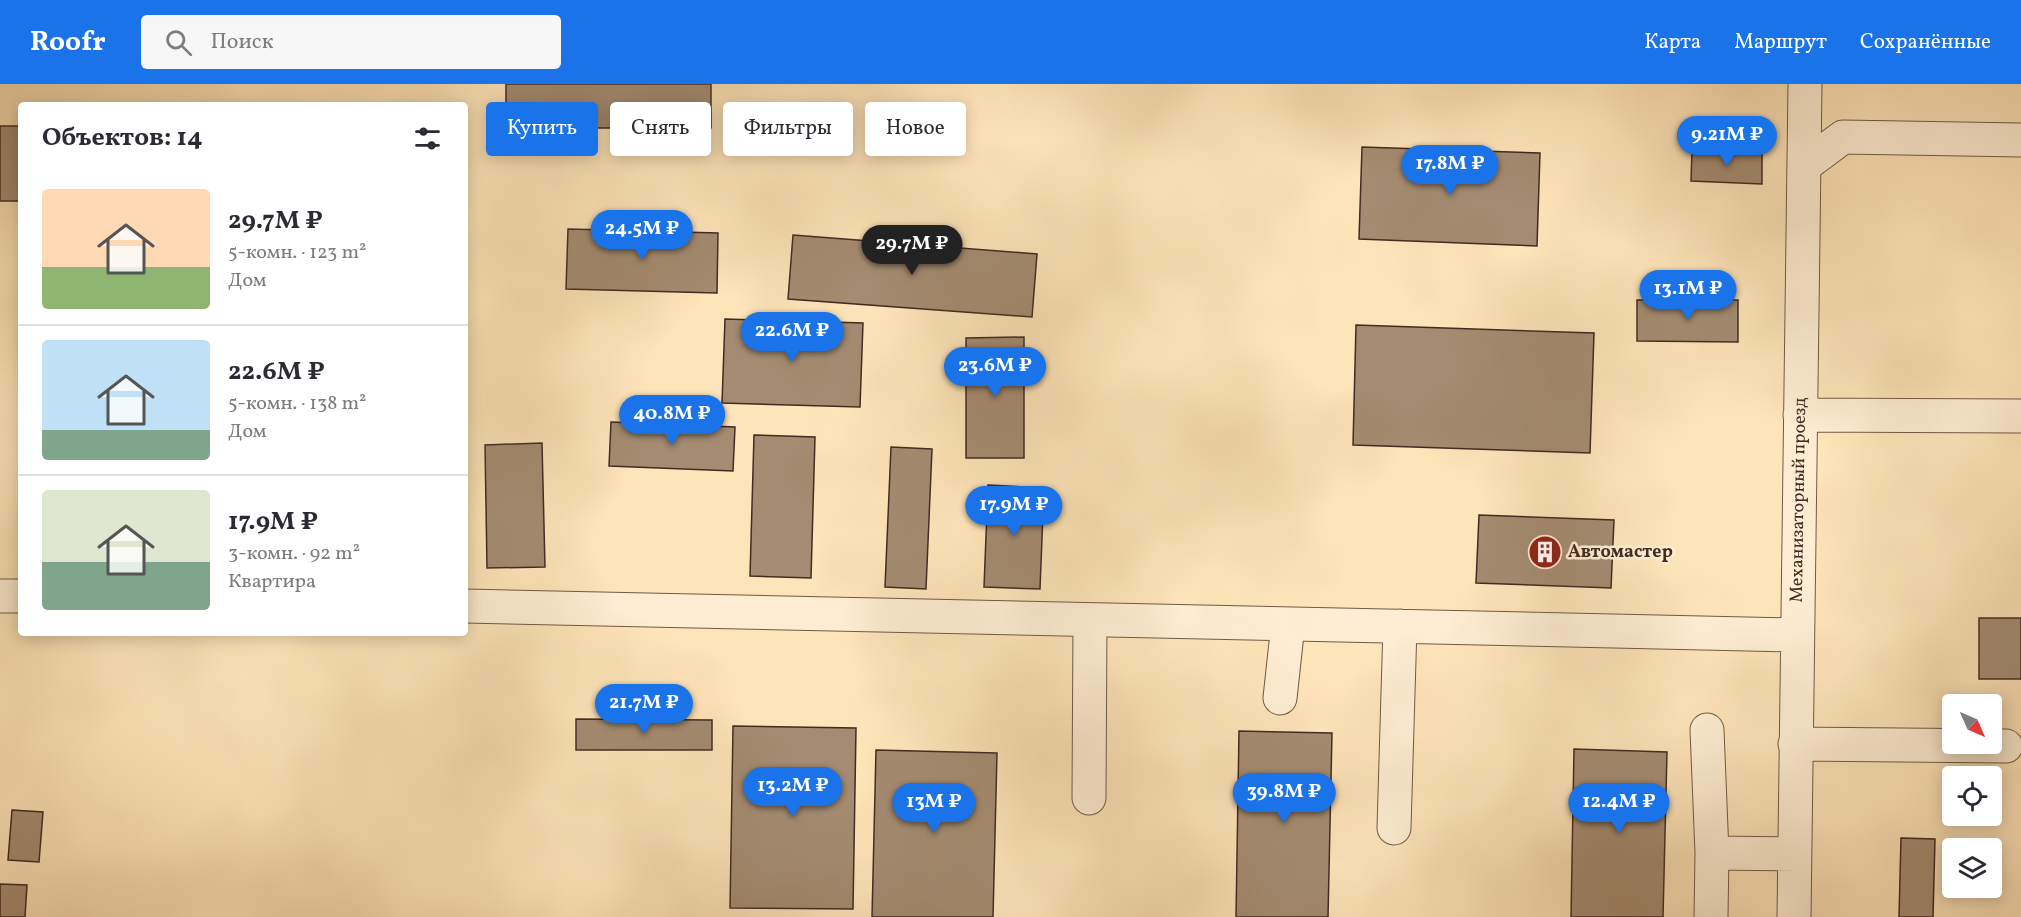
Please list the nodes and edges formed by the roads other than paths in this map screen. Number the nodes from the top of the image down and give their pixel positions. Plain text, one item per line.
1 (1806, 84) edge
2 (2021, 140) edge
3 (1804, 166) junction
4 (1800, 415) junction
5 (2021, 416) edge
6 (0, 596) edge
7 (18, 596) edge
8 (468, 606) edge
9 (1090, 620) junction
10 (1288, 624) junction
11 (1400, 626) junction
12 (1796, 635) junction
13 (1280, 698) dead end
14 (1707, 730) dead end
15 (1795, 744) junction
16 (2006, 746) dead end
17 (1089, 798) dead end
18 (1394, 828) dead end
19 (1712, 854) junction
20 (1794, 854) junction
21 (1710, 917) edge
22 (1794, 917) edge

1 - 3 street, Механизаторный проезд
2 - 3 street
3 - 4 street, Механизаторный проезд
4 - 5 street
4 - 12 street, Механизаторный проезд
6 - 7 street
8 - 9 street
9 - 10 street
9 - 17 street
10 - 11 street
10 - 13 street
11 - 12 street
11 - 18 street
12 - 15 street, Механизаторный проезд
14 - 19 street
15 - 16 street
15 - 20 street, Механизаторный проезд
19 - 20 street
19 - 21 street
20 - 22 street, Механизаторный проезд

